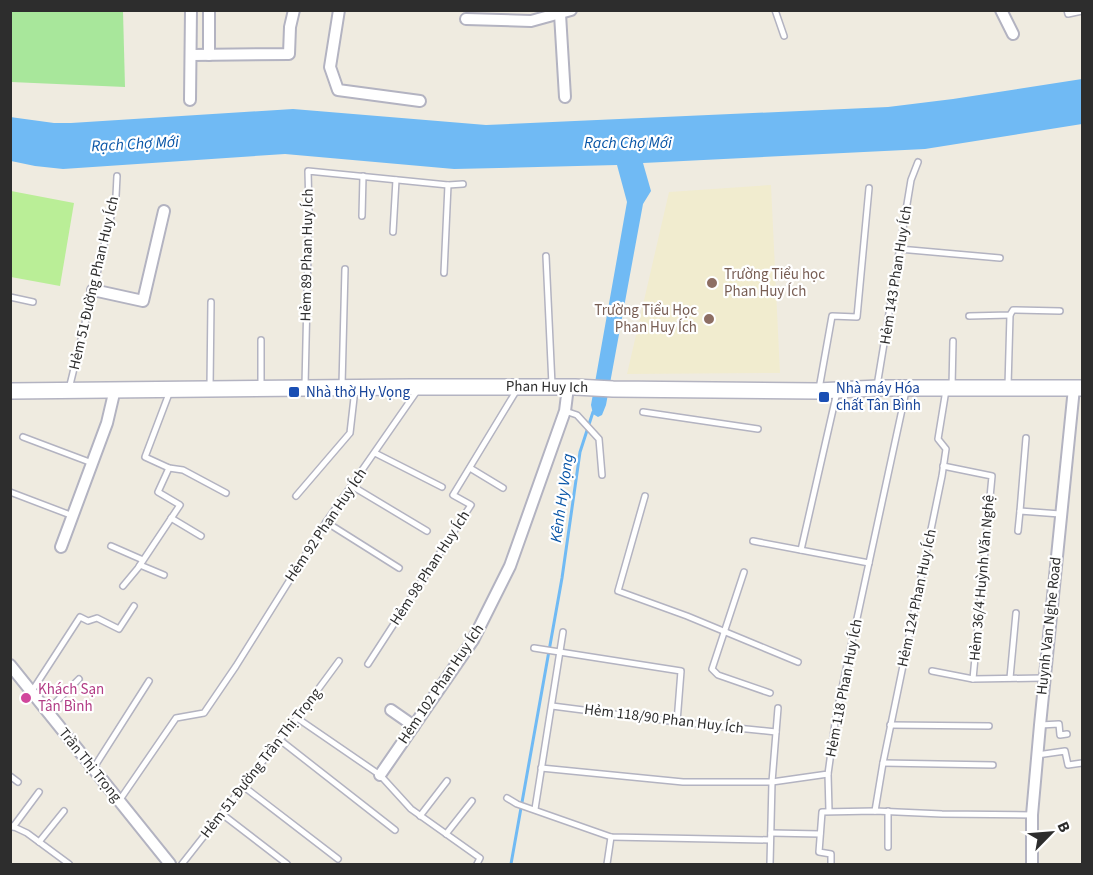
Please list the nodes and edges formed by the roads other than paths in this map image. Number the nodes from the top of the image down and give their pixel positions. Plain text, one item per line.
1 (191, 10) edge
2 (209, 10) edge
3 (294, 10) edge
4 (339, 10) edge
5 (572, 10) edge
6 (775, 10) edge
7 (1000, 10) edge
8 (1067, 10) edge
9 (1083, 11) edge
10 (560, 14) junction
11 (466, 19) dead end
12 (1013, 34) dead end
13 (784, 36) dead end
14 (192, 55) junction
15 (209, 55) junction
16 (565, 97) dead end
17 (190, 100) dead end
18 (420, 101) dead end
19 (918, 162) dead end
20 (117, 176) dead end
21 (363, 177) junction
22 (396, 180) junction
23 (463, 184) dead end
24 (448, 185) junction
25 (870, 188) dead end
26 (164, 211) dead end
27 (362, 216) dead end
28 (393, 232) dead end
29 (899, 249) junction
30 (546, 256) dead end
31 (1000, 258) dead end
32 (345, 269) dead end
33 (444, 273) dead end
34 (93, 290) junction
35 (10, 297) edge
36 (33, 302) dead end
37 (211, 302) dead end
38 (1060, 311) dead end
39 (1010, 315) junction
40 (969, 316) dead end
41 (261, 340) dead end
42 (953, 341) dead end
43 (348, 387) junction
44 (420, 387) junction
45 (519, 387) junction
46 (552, 387) junction
47 (571, 387) junction
48 (210, 388) junction
49 (261, 388) junction
50 (305, 388) junction
51 (877, 388) junction
52 (949, 388) junction
53 (1008, 388) junction
54 (1078, 388) edge
55 (115, 389) junction
56 (170, 389) junction
57 (906, 389) junction
58 (69, 390) junction
59 (838, 390) junction
60 (10, 391) edge
61 (818, 391) junction
62 (565, 411) junction
63 (643, 412) dead end
64 (758, 429) dead end
65 (22, 437) dead end
66 (1026, 438) dead end
67 (375, 453) junction
68 (92, 463) junction
69 (943, 466) junction
70 (169, 468) junction
71 (470, 468) junction
72 (602, 475) dead end
73 (352, 486) junction
74 (442, 487) dead end
75 (503, 488) dead end
76 (10, 492) edge
77 (226, 493) dead end
78 (296, 496) dead end
79 (645, 496) dead end
80 (1020, 512) junction
81 (1060, 514) junction
82 (73, 516) junction
83 (171, 518) junction
84 (326, 522) junction
85 (427, 531) dead end
86 (1018, 531) dead end
87 (201, 536) dead end
88 (753, 541) dead end
89 (111, 546) dead end
90 (62, 547) dead end
91 (801, 550) junction
92 (142, 563) junction
93 (869, 563) junction
94 (399, 568) dead end
95 (744, 572) dead end
96 (164, 575) dead end
97 (123, 586) dead end
98 (134, 606) dead end
99 (1016, 613) dead end
100 (563, 632) dead end
101 (725, 632) junction
102 (534, 648) dead end
103 (559, 653) junction
104 (339, 661) dead end
105 (798, 662) dead end
106 (368, 664) dead end
107 (10, 665) edge
108 (932, 671) dead end
109 (1010, 678) junction
110 (1044, 678) junction
111 (973, 679) junction
112 (79, 680) dead end
113 (149, 681) dead end
114 (32, 691) junction
115 (770, 693) dead end
116 (552, 706) junction
117 (778, 708) dead end
118 (391, 710) dead end
119 (47, 711) junction
120 (297, 718) junction
121 (677, 722) junction
122 (1040, 725) junction
123 (414, 726) junction
124 (890, 726) junction
125 (989, 726) dead end
126 (776, 732) junction
127 (1067, 734) dead end
128 (280, 740) junction
129 (1037, 755) junction
130 (883, 763) junction
131 (1083, 763) edge
132 (993, 765) dead end
133 (540, 768) junction
134 (93, 769) junction
135 (828, 774) junction
136 (380, 775) junction
137 (10, 776) edge
138 (18, 782) dead end
139 (447, 782) dead end
140 (772, 782) junction
141 (243, 786) junction
142 (39, 792) dead end
143 (507, 798) dead end
144 (119, 801) junction
145 (472, 801) dead end
146 (532, 809) junction
147 (64, 811) dead end
148 (875, 811) junction
149 (888, 811) junction
150 (829, 812) junction
151 (222, 814) junction
152 (1032, 815) junction
153 (420, 816) junction
154 (12, 826) edge
155 (395, 830) dead end
156 (771, 833) junction
157 (446, 834) junction
158 (820, 834) junction
159 (611, 837) junction
160 (770, 840) junction
161 (39, 842) junction
162 (888, 847) dead end
163 (338, 860) dead end
164 (831, 863) edge
165 (69, 864) edge
166 (170, 864) edge
167 (182, 864) edge
168 (287, 864) edge
169 (477, 864) edge
170 (607, 864) edge
171 (770, 864) edge
172 (1032, 864) edge

1 - 14 street
2 - 15 street
3 - 15 street
4 - 18 street
5 - 10 street
6 - 13 lane
7 - 12 street
8 - 9 lane
10 - 11 street
10 - 16 street
14 - 15 street
14 - 17 street
19 - 29 lane, Hẻm 143 Phan Huy Ích
20 - 34 lane, Hẻm 51 Đường Phan Huy Ích
21 - 22 lane, Hẻm 89 Phan Huy Ích
21 - 27 lane
21 - 50 lane, Hẻm 89 Phan Huy Ích
22 - 24 lane, Hẻm 89 Phan Huy Ích
22 - 28 lane
23 - 24 lane, Hẻm 89 Phan Huy Ích
24 - 33 lane
25 - 61 lane
26 - 34 street
29 - 31 lane
29 - 51 lane, Hẻm 143 Phan Huy Ích
30 - 46 lane
32 - 43 lane
34 - 58 lane, Hẻm 51 Đường Phan Huy Ích
35 - 36 lane
37 - 48 lane
38 - 39 lane
39 - 40 lane
39 - 53 lane
41 - 49 lane
42 - 52 lane, Hẻm 124 Phan Huy Ích
43 - 44 main road, Phan Huy Ich
43 - 50 main road, Phan Huy Ich
43 - 78 lane
44 - 45 main road, Phan Huy Ich
44 - 67 lane, Hẻm 92 Phan Huy Ích
45 - 46 main road, Phan Huy Ich
45 - 71 lane, Hẻm 98 Phan Huy Ích
46 - 47 main road, Phan Huy Ich
47 - 61 main road, Phan Huy Ich
47 - 62 street, Hẻm 102 Phan Huy Ích
48 - 49 main road, Phan Huy Ich
48 - 56 main road, Phan Huy Ich
49 - 50 main road, Phan Huy Ich
51 - 57 main road, Phan Huy Ich
51 - 59 main road, Phan Huy Ich
52 - 53 main road, Phan Huy Ich
52 - 57 main road, Phan Huy Ich
52 - 69 lane, Hẻm 124 Phan Huy Ích
53 - 54 main road, Phan Huy Ich
54 - 81 street, Huynh Van Nghe Road
55 - 56 main road, Phan Huy Ich
55 - 58 main road, Phan Huy Ich
55 - 68 street
56 - 70 lane
57 - 93 lane, Hẻm 118 Phan Huy Ích
58 - 60 main road, Phan Huy Ich
59 - 61 main road, Phan Huy Ich
59 - 91 lane
62 - 72 lane
62 - 123 street, Hẻm 102 Phan Huy Ích
63 - 64 lane
65 - 68 lane
66 - 80 lane
67 - 73 lane, Hẻm 92 Phan Huy Ích
67 - 74 lane
68 - 82 street
69 - 111 lane, Hẻm 36/4 Huỳnh Văn Nghệ
69 - 124 lane, Hẻm 124 Phan Huy Ích
70 - 77 lane
70 - 83 lane
71 - 75 lane
71 - 106 lane, Hẻm 98 Phan Huy Ích
73 - 84 lane, Hẻm 92 Phan Huy Ích
73 - 85 lane
76 - 82 lane
79 - 101 lane
80 - 81 lane
80 - 86 lane
81 - 110 street, Huynh Van Nghe Road
82 - 90 street
83 - 87 lane
83 - 92 lane
84 - 94 lane
84 - 144 lane, Hẻm 92 Phan Huy Ích
88 - 91 lane
89 - 92 lane
91 - 93 lane
92 - 96 lane
92 - 97 lane
93 - 135 lane, Hẻm 118 Phan Huy Ích
95 - 101 lane
98 - 114 lane
99 - 109 lane
100 - 103 lane
101 - 105 lane
101 - 115 lane
102 - 103 lane
103 - 116 lane
103 - 121 lane
104 - 120 lane, Hẻm 51 Đường Trần Thị Trọng
107 - 114 street, Trần Thị Trọng
108 - 111 lane
109 - 110 lane
109 - 111 lane
110 - 122 street, Huynh Van Nghe Road
112 - 119 lane
113 - 134 lane
114 - 119 street, Trần Thị Trọng
116 - 121 lane, Hẻm 118/90 Phan Huy Ích
116 - 133 lane
117 - 126 lane
118 - 123 street
119 - 134 street, Trần Thị Trọng
120 - 128 lane, Hẻm 51 Đường Trần Thị Trọng
120 - 136 lane
121 - 126 lane, Hẻm 118/90 Phan Huy Ích
122 - 127 lane
122 - 129 street, Huynh Van Nghe Road
123 - 136 street, Hẻm 102 Phan Huy Ích
124 - 125 lane
124 - 130 lane, Hẻm 124 Phan Huy Ích
126 - 140 lane
128 - 141 lane, Hẻm 51 Đường Trần Thị Trọng
128 - 155 lane
129 - 131 lane
129 - 152 street, Huynh Van Nghe Road
130 - 132 lane
130 - 148 lane, Hẻm 124 Phan Huy Ích
133 - 140 lane, Hẻm 118 Phan Huy Ích
133 - 146 lane
134 - 144 street, Trần Thị Trọng
135 - 140 lane, Hẻm 118 Phan Huy Ích
135 - 150 lane
136 - 153 lane
137 - 138 lane
139 - 153 lane
140 - 156 lane
141 - 151 lane, Hẻm 51 Đường Trần Thị Trọng
141 - 163 lane
142 - 154 lane
143 - 146 lane
144 - 166 street, Trần Thị Trọng
145 - 157 lane
146 - 159 lane
147 - 161 lane
148 - 149 lane
148 - 150 lane
149 - 152 lane
149 - 162 lane
150 - 158 lane
151 - 167 lane, Hẻm 51 Đường Trần Thị Trọng
151 - 168 lane
152 - 172 street, Huynh Van Nghe Road
153 - 157 lane
154 - 161 lane
156 - 158 lane
156 - 160 lane
157 - 169 lane
158 - 164 lane
159 - 160 lane
159 - 170 lane
160 - 171 lane
161 - 165 lane

